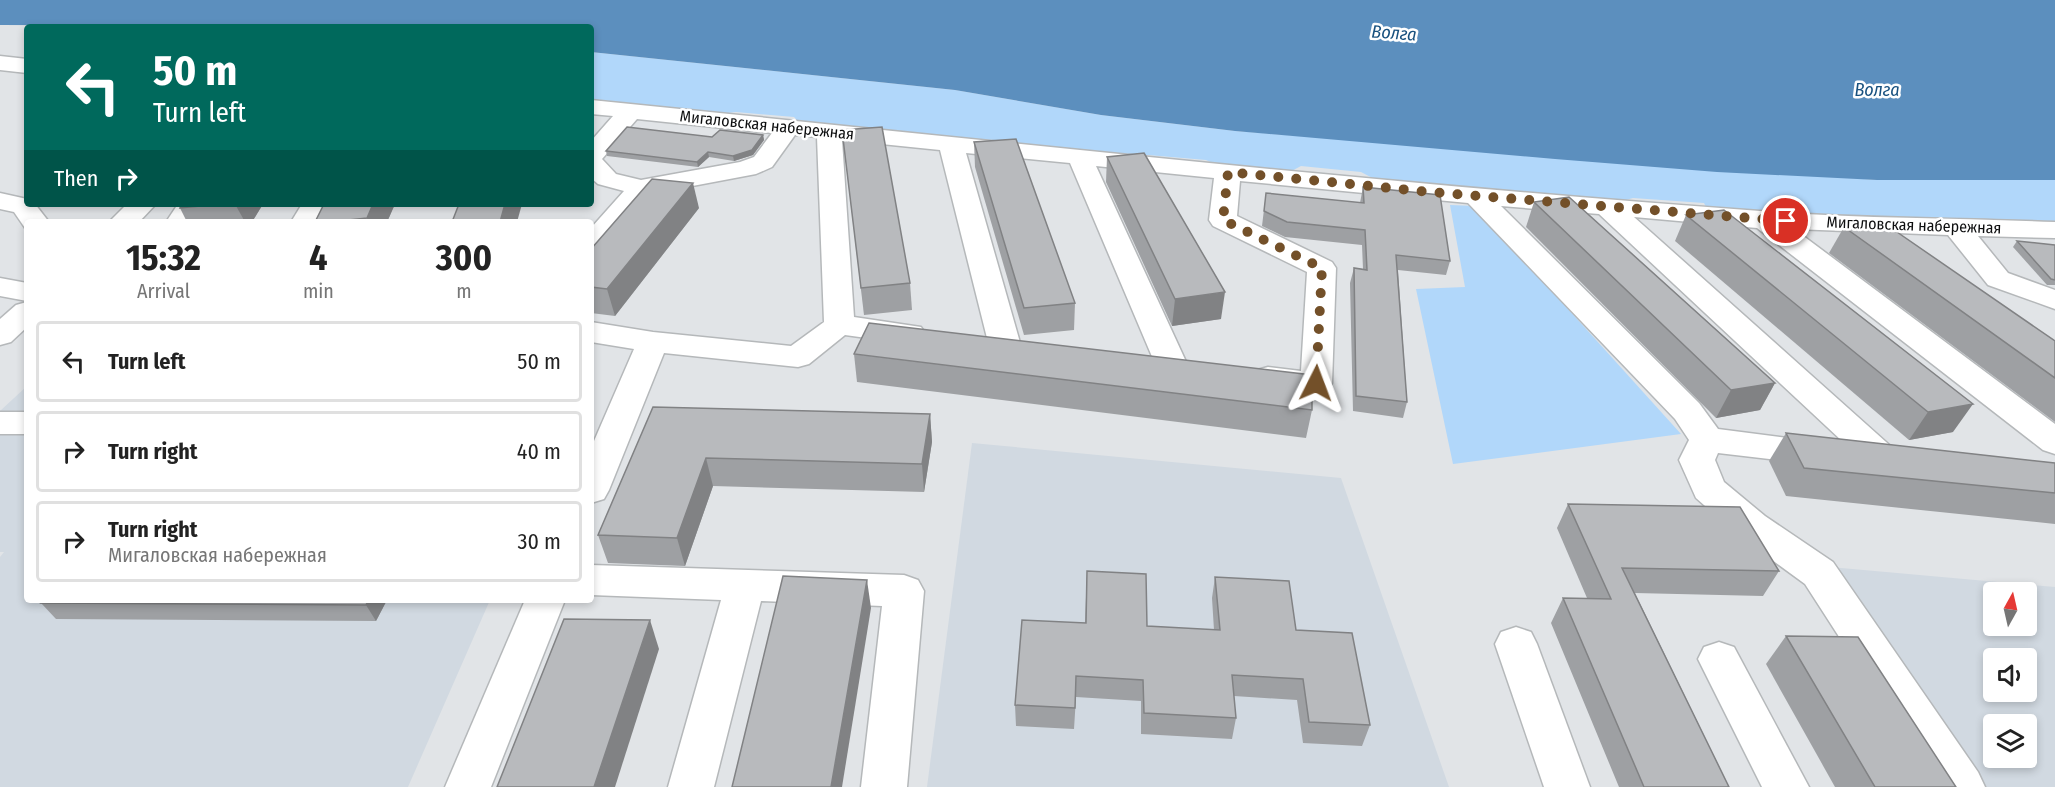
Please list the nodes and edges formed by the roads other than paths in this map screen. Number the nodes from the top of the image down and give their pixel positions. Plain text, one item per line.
1 (0, 63) edge
2 (24, 66) edge
3 (594, 107) edge
4 (631, 111) junction
5 (788, 127) junction
6 (829, 131) junction
7 (951, 144) junction
8 (594, 153) edge
9 (1080, 158) junction
10 (594, 166) edge
11 (1228, 172) junction
12 (641, 188) junction
13 (1476, 196) junction
14 (0, 201) edge
15 (140, 207) edge
16 (1607, 207) junction
17 (33, 219) edge
18 (126, 219) edge
19 (1764, 220) junction
20 (1957, 228) junction
21 (2055, 230) edge
22 (594, 242) edge
23 (0, 287) edge
24 (24, 291) edge
25 (2055, 300) edge
26 (24, 313) edge
27 (839, 325) junction
28 (594, 332) edge
29 (0, 335) edge
30 (934, 337) edge
31 (970, 341) edge
32 (652, 342) junction
33 (1005, 346) junction
34 (1039, 350) edge
35 (1139, 362) edge
36 (1172, 366) junction
37 (1205, 370) edge
38 (1238, 374) edge
39 (0, 423) edge
40 (24, 423) edge
41 (1707, 440) junction
42 (2055, 442) edge
43 (1883, 459) junction
44 (1918, 463) edge
45 (594, 483) edge
46 (594, 580) edge
47 (745, 585) junction
48 (544, 603) edge
49 (1516, 644) dead end
50 (1719, 659) dead end
51 (468, 787) edge
52 (691, 787) edge
53 (884, 787) edge
54 (1567, 787) edge
55 (1786, 787) edge
56 (1962, 787) edge

1 - 2 street
3 - 4 street, Мигаловская набережная
4 - 5 street, Мигаловская набережная
4 - 8 street
5 - 6 street, Мигаловская набережная
5 - 12 street
6 - 7 street, Мигаловская набережная
6 - 27 street
7 - 9 street, Мигаловская набережная
7 - 33 street
9 - 11 street, Мигаловская набережная
9 - 36 street
10 - 12 street
11 - 13 street, Мигаловская набережная
11 - 38 street
12 - 22 street
13 - 16 street, Мигаловская набережная
13 - 41 street
14 - 17 street
15 - 18 street
16 - 19 street, Мигаловская набережная
16 - 43 street
19 - 20 street, Мигаловская набережная
19 - 42 street
20 - 21 street, Мигаловская набережная
20 - 25 street
23 - 24 street
26 - 29 street
27 - 30 street
27 - 32 street
28 - 32 street
31 - 33 street
32 - 45 street
33 - 34 street
35 - 36 street
36 - 37 street
39 - 40 street
41 - 43 street
41 - 56 street
43 - 44 street
46 - 47 street
47 - 52 street
47 - 53 street
48 - 51 street
49 - 54 street
50 - 55 street

